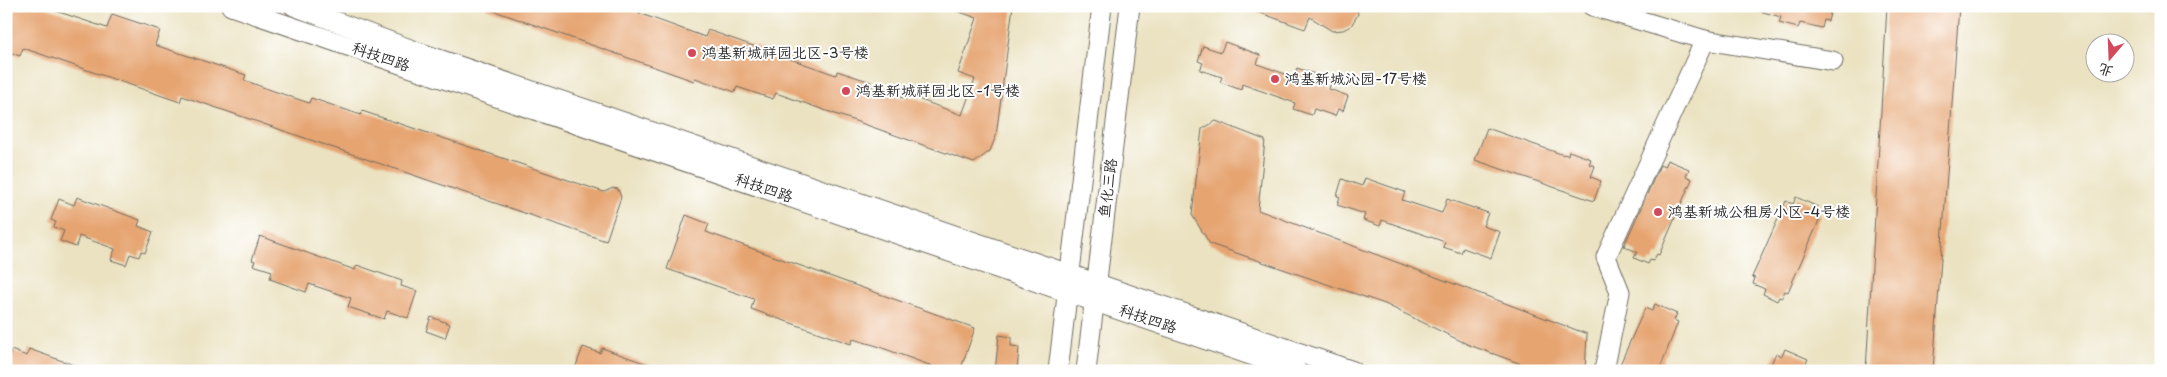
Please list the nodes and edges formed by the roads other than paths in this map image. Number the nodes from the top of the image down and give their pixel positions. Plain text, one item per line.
1 (231, 6) edge
2 (294, 6) edge
3 (1102, 6) edge
4 (1130, 6) edge
5 (1592, 6) edge
6 (1705, 40) junction
7 (1833, 61) dead end
8 (1068, 283) junction
9 (1095, 292) junction
10 (1058, 371) edge
11 (1086, 371) edge
12 (1297, 371) edge
13 (1353, 371) edge
14 (1604, 371) edge

1 - 8 street, 科技四路
2 - 8 street, 科技四路
3 - 8 street, 鱼化三路
4 - 9 street, 鱼化三路
5 - 6 street
6 - 7 street
6 - 14 street
8 - 9 street, 科技四路
8 - 10 street, 鱼化三路
9 - 11 street, 鱼化三路
9 - 12 street, 科技四路
9 - 13 street, 科技四路

